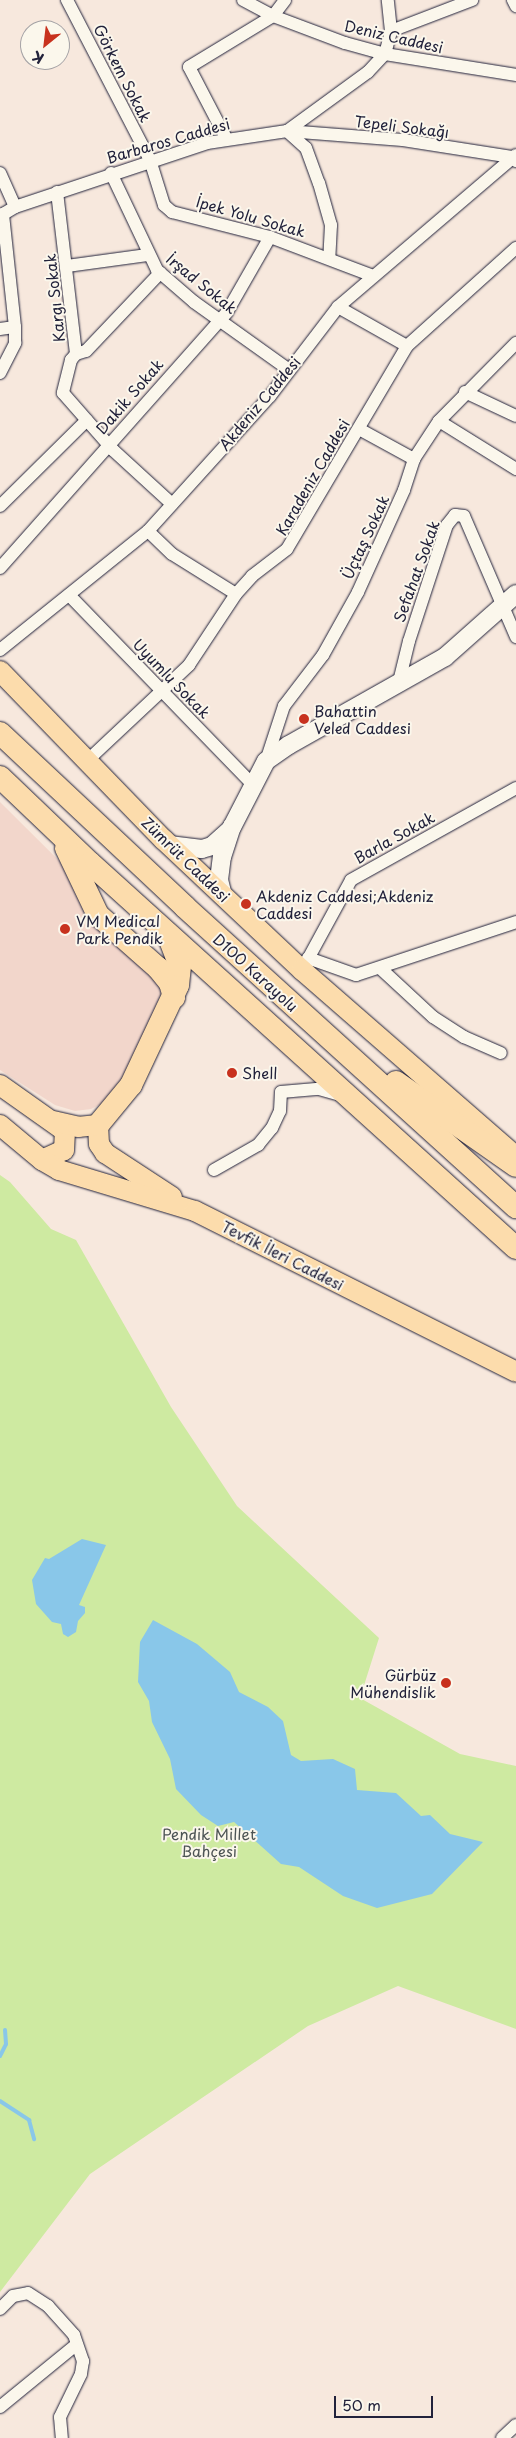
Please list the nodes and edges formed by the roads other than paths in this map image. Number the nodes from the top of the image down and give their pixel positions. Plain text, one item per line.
1 (67, 0) edge
2 (243, 0) edge
3 (285, 0) edge
4 (388, 0) edge
5 (472, 0) edge
6 (513, 0) edge
7 (516, 6) edge
8 (273, 16) junction
9 (391, 30) junction
10 (385, 54) junction
11 (516, 75) edge
12 (287, 131) junction
13 (226, 138) junction
14 (515, 158) edge
15 (150, 160) junction
16 (0, 173) edge
17 (111, 173) junction
18 (57, 192) junction
19 (14, 206) junction
20 (2, 215) edge
21 (270, 237) junction
22 (516, 248) edge
23 (147, 255) junction
24 (329, 258) junction
25 (67, 266) junction
26 (160, 273) junction
27 (373, 276) junction
28 (338, 307) junction
29 (218, 319) junction
30 (15, 327) junction
31 (0, 329) edge
32 (516, 343) edge
33 (407, 346) junction
34 (76, 354) junction
35 (288, 369) junction
36 (0, 373) edge
37 (465, 392) junction
38 (516, 416) edge
39 (87, 420) junction
40 (439, 421) junction
41 (359, 429) junction
42 (109, 445) junction
43 (414, 459) junction
44 (516, 469) edge
45 (172, 504) junction
46 (0, 506) edge
47 (148, 531) junction
48 (0, 568) edge
49 (236, 594) junction
50 (516, 594) edge
51 (69, 595) junction
52 (502, 609) junction
53 (516, 637) edge
54 (0, 650) edge
55 (0, 671) edge
56 (0, 684) edge
57 (398, 686) junction
58 (20, 692) junction
59 (162, 692) junction
60 (0, 734) edge
61 (88, 760) junction
62 (266, 761) junction
63 (0, 777) edge
64 (252, 784) junction
65 (516, 788) edge
66 (232, 827) junction
67 (59, 834) junction
68 (169, 845) junction
69 (224, 896) junction
70 (516, 922) edge
71 (166, 932) junction
72 (305, 964) junction
73 (380, 968) junction
74 (174, 996) junction
75 (311, 1021) junction
76 (500, 1053) dead end
77 (0, 1085) edge
78 (349, 1097) junction
79 (53, 1121) junction
80 (0, 1125) edge
81 (98, 1125) junction
82 (516, 1156) edge
83 (42, 1160) junction
84 (516, 1166) edge
85 (214, 1170) dead end
86 (516, 1207) edge
87 (195, 1211) junction
88 (516, 1248) edge
89 (516, 1372) edge
90 (0, 2309) edge
91 (77, 2344) junction
92 (0, 2408) edge
93 (516, 2425) edge
94 (62, 2438) edge
95 (502, 2438) edge

1 - 15 street, Görkem Sokak
2 - 8 street, Deniz Caddesi
3 - 8 street
4 - 9 street
5 - 9 street
6 - 7 street
8 - 10 street, Deniz Caddesi
8 - 13 street
9 - 10 street
10 - 11 street, Deniz Caddesi
10 - 12 street, Barbaros Caddesi
12 - 13 street, Barbaros Caddesi
12 - 14 street, Tepeli Sokağı
12 - 24 street
13 - 15 street, Barbaros Caddesi
14 - 27 street, Akdeniz Caddesi
15 - 17 street, Barbaros Caddesi
15 - 21 street, İpek Yolu Sokak
16 - 19 street
17 - 18 street, Barbaros Caddesi
17 - 23 street, İrşad Sokak
18 - 19 street, Barbaros Caddesi
18 - 25 street, Kargı Sokak
19 - 20 street, Barbaros Caddesi
20 - 30 street
21 - 24 street, İpek Yolu Sokak
21 - 29 street, Dakik Sokak
22 - 33 street, Karadeniz Caddesi
23 - 25 street
23 - 26 street, İrşad Sokak
24 - 27 street, İpek Yolu Sokak
25 - 34 street, Kargı Sokak
26 - 29 street, İrşad Sokak
26 - 34 street
27 - 28 street, Akdeniz Caddesi
28 - 33 street
28 - 35 street, Akdeniz Caddesi
29 - 35 street, İrşad Sokak
29 - 42 street, Dakik Sokak
30 - 31 street
30 - 36 street
32 - 37 street, Üçtaş Sokak
33 - 41 street, Karadeniz Caddesi
34 - 39 street, Kargı Sokak
35 - 45 street, Akdeniz Caddesi
37 - 38 street
37 - 40 street, Üçtaş Sokak
39 - 42 street, Kargı Sokak
39 - 46 street
40 - 43 street, Üçtaş Sokak
40 - 44 street
41 - 43 street
41 - 49 street, Karadeniz Caddesi
42 - 45 street, Kargı Sokak
42 - 48 street, Dakik Sokak
43 - 62 street, Üçtaş Sokak
45 - 47 street, Akdeniz Caddesi
47 - 49 street
47 - 51 street, Akdeniz Caddesi
49 - 59 street, Karadeniz Caddesi
50 - 52 street
51 - 54 street, Akdeniz Caddesi
51 - 59 street, Uyumlu Sokak
52 - 53 street
52 - 57 street
52 - 57 street, Sefahat Sokak
55 - 58 main road, Zümrüt Caddesi
56 - 58 main road
57 - 62 street
58 - 61 main road, Zümrüt Caddesi
59 - 61 street, Karadeniz Caddesi
59 - 64 street, Uyumlu Sokak
60 - 75 highway, D100 Karayolu
61 - 68 main road, Zümrüt Caddesi
62 - 64 street
63 - 67 highway, D100 Karayolu
64 - 66 street
65 - 72 street, Barla Sokak
66 - 68 street
66 - 69 street
67 - 71 highway, D100 Karayolu
67 - 74 highway
68 - 69 main road, Zümrüt Caddesi
69 - 72 main road, Zümrüt Caddesi
70 - 73 street
71 - 74 highway
71 - 78 highway, D100 Karayolu
72 - 73 street
72 - 82 main road, Zümrüt Caddesi
73 - 76 street
74 - 81 highway
75 - 84 highway
75 - 86 highway, D100 Karayolu
77 - 79 main road
78 - 85 street
78 - 88 highway, D100 Karayolu
79 - 81 main road
79 - 83 main road
80 - 83 main road, Tevfik İleri Caddesi
81 - 87 main road
83 - 87 main road, Tevfik İleri Caddesi
87 - 89 main road, Tevfik İleri Caddesi
90 - 91 street
91 - 92 street
91 - 94 street
93 - 95 street

